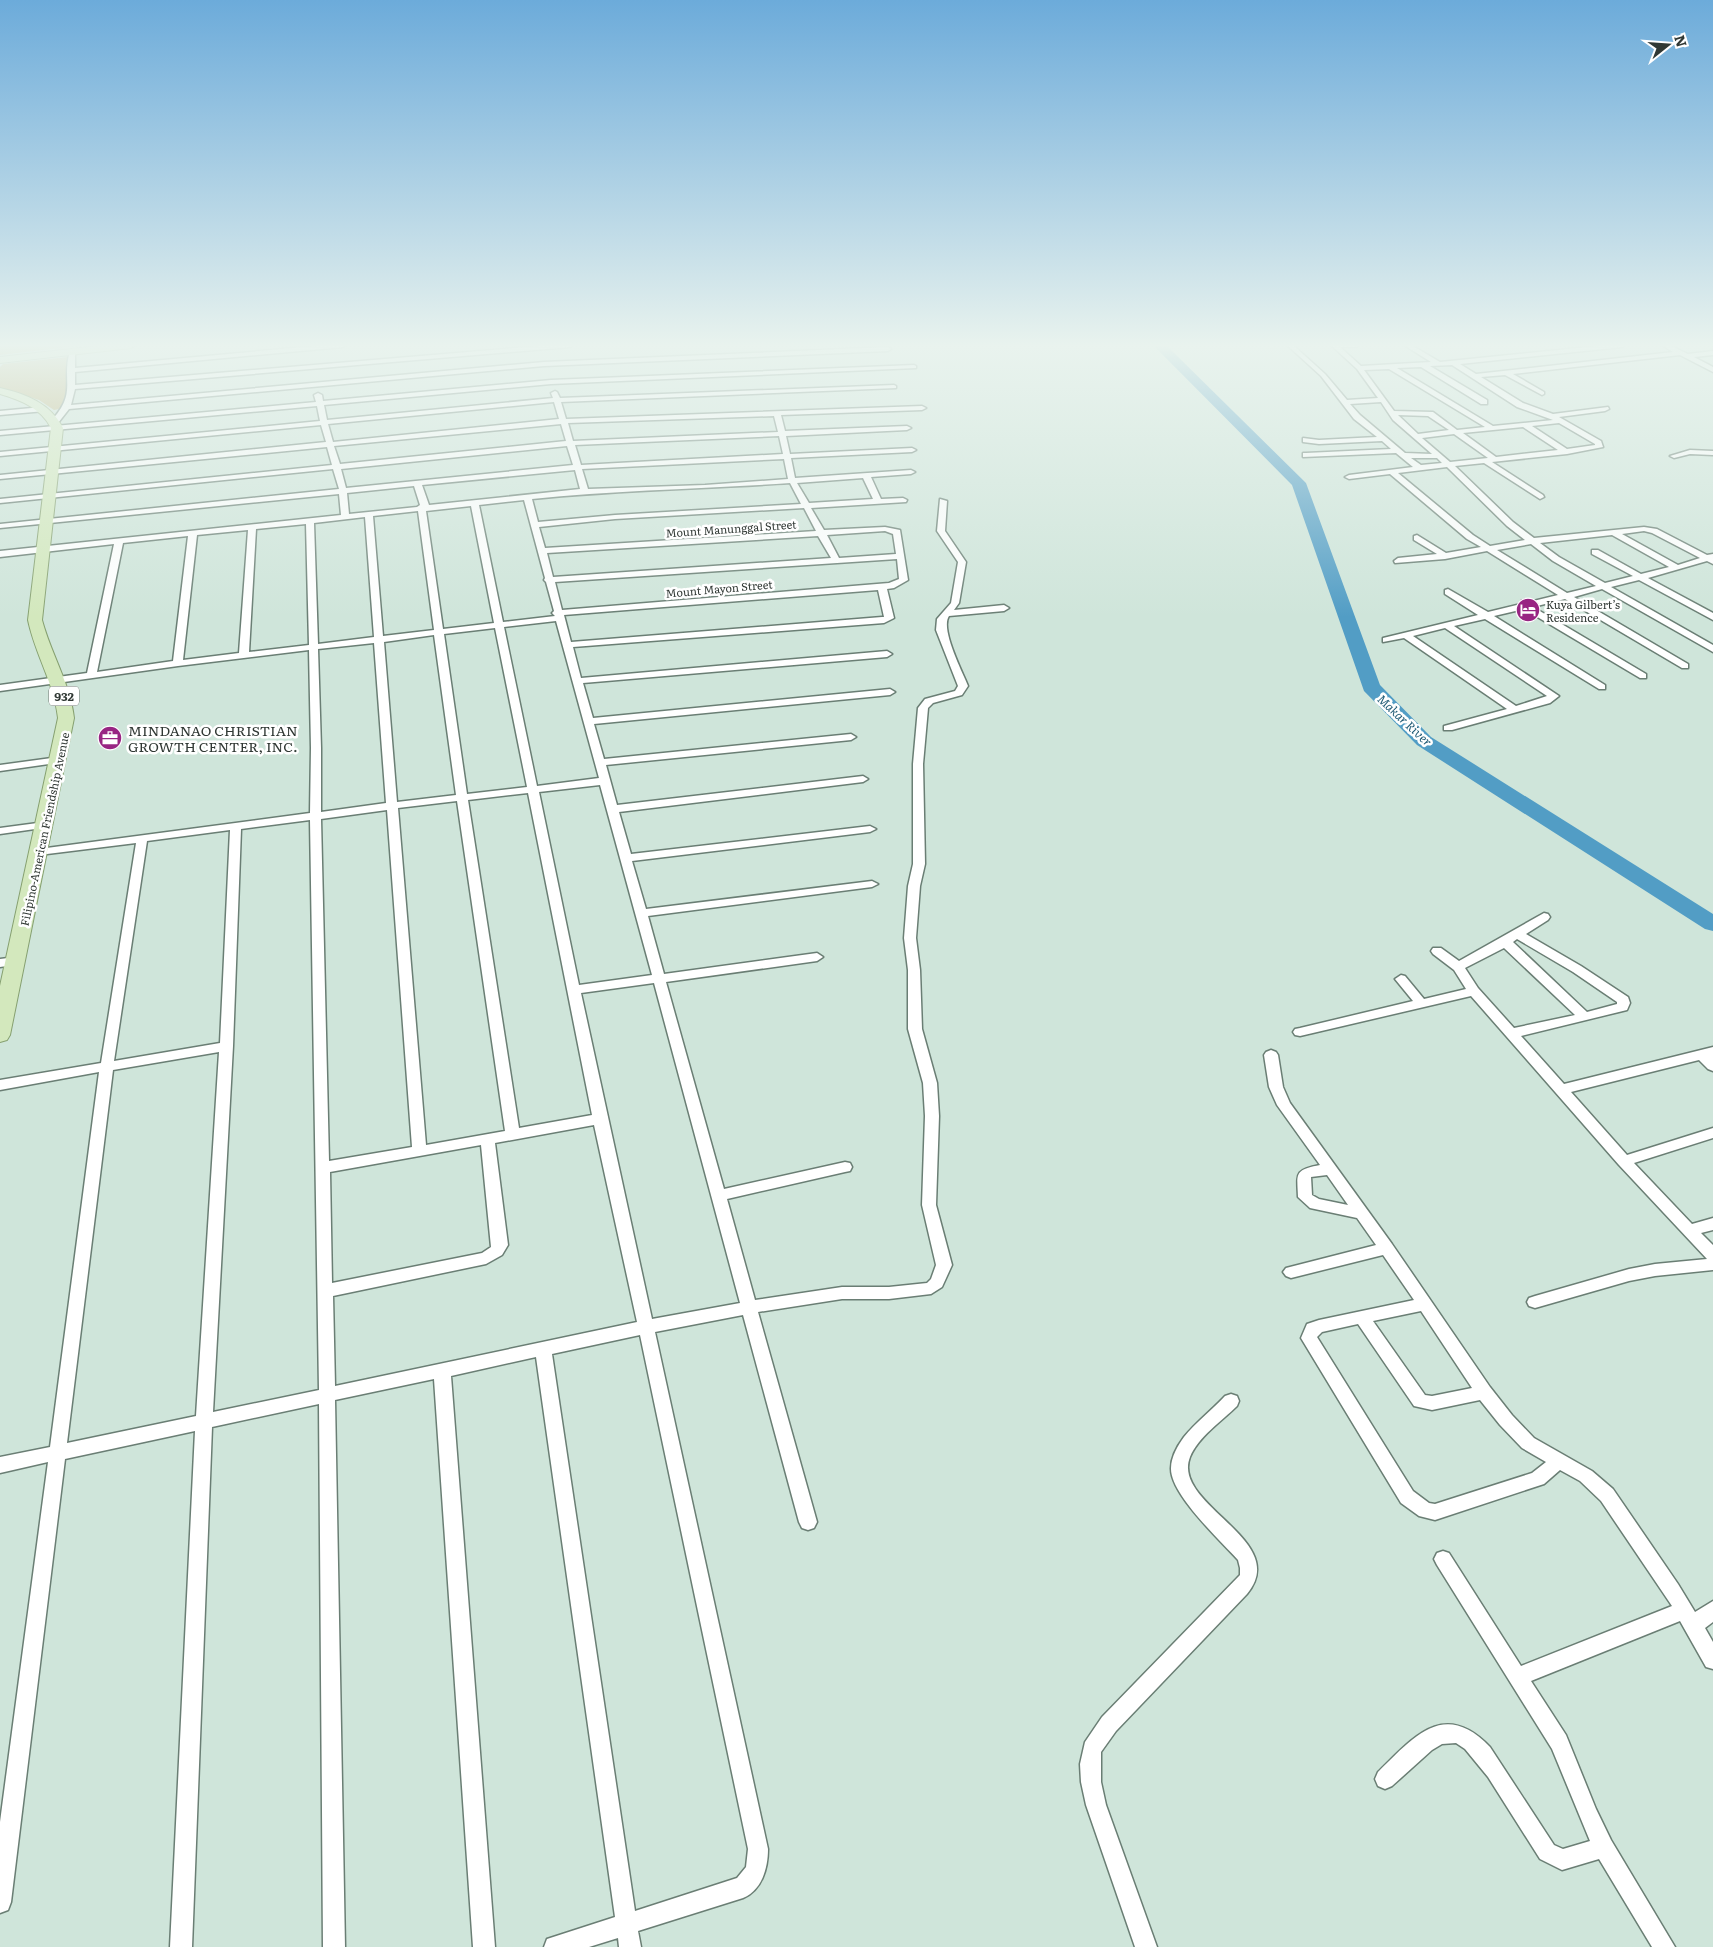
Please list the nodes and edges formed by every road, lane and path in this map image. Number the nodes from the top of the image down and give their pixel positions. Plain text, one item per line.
1 (55, 436) edge
2 (185, 436) edge
3 (328, 436) edge
4 (413, 436) edge
5 (569, 436) edge
6 (738, 436) edge
7 (782, 436) edge
8 (1378, 436) edge
9 (1416, 436) edge
10 (1460, 436) edge
11 (1543, 436) edge
12 (1584, 436) edge
13 (1382, 439) junction
14 (1306, 440) dead end
15 (571, 443) junction
16 (331, 444) junction
17 (54, 449) junction
18 (912, 450) dead end
19 (1567, 452) junction
20 (1399, 453) junction
21 (1713, 453) edge
22 (0, 454) edge
23 (1306, 455) dead end
24 (787, 456) junction
25 (1438, 456) junction
26 (1674, 456) dead end
27 (1496, 460) junction
28 (1486, 461) junction
29 (1449, 465) junction
30 (336, 466) junction
31 (578, 467) junction
32 (1419, 468) junction
33 (52, 472) junction
34 (911, 472) dead end
35 (1392, 472) junction
36 (866, 475) junction
37 (0, 477) edge
38 (1349, 477) dead end
39 (792, 480) junction
40 (417, 483) junction
41 (343, 490) junction
42 (585, 491) junction
43 (48, 496) junction
44 (526, 497) junction
45 (1540, 497) dead end
46 (903, 500) dead end
47 (0, 501) edge
48 (943, 501) dead end
49 (474, 502) junction
50 (878, 502) junction
51 (423, 507) junction
52 (806, 507) junction
53 (369, 514) junction
54 (345, 516) junction
55 (310, 520) junction
56 (45, 522) junction
57 (534, 525) junction
58 (0, 526) edge
59 (252, 526) junction
60 (1613, 532) junction
61 (193, 533) junction
62 (822, 533) junction
63 (1417, 538) dead end
64 (119, 541) junction
65 (1532, 541) junction
66 (1486, 548) junction
67 (42, 550) junction
68 (541, 551) junction
69 (1595, 552) dead end
70 (0, 554) edge
71 (901, 556) junction
72 (1445, 556) junction
73 (1711, 558) edge
74 (836, 560) junction
75 (1398, 561) dead end
76 (1676, 566) junction
77 (1641, 577) junction
78 (548, 580) junction
79 (882, 587) junction
80 (1604, 587) junction
81 (1448, 592) dead end
82 (1566, 596) junction
83 (1527, 607) junction
84 (1004, 608) dead end
85 (946, 614) junction
86 (558, 615) junction
87 (1488, 615) junction
88 (1713, 617) edge
89 (498, 625) junction
90 (1448, 626) junction
91 (439, 632) junction
92 (1408, 636) junction
93 (378, 640) junction
94 (1386, 640) dead end
95 (567, 646) junction
96 (313, 647) junction
97 (1713, 649) edge
98 (887, 654) dead end
99 (244, 655) junction
100 (178, 663) junction
101 (1685, 666) dead end
102 (91, 675) junction
103 (1643, 676) dead end
104 (58, 680) junction
105 (577, 681) junction
106 (1602, 687) dead end
107 (0, 688) edge
108 (890, 692) dead end
109 (1514, 709) junction
110 (589, 721) junction
111 (1448, 728) dead end
112 (851, 737) dead end
113 (59, 760) junction
114 (599, 763) junction
115 (0, 768) edge
116 (863, 779) dead end
117 (604, 781) junction
118 (534, 790) junction
119 (462, 798) junction
120 (392, 806) junction
121 (613, 809) junction
122 (316, 816) junction
123 (45, 825) junction
124 (236, 826) junction
125 (870, 829) dead end
126 (0, 831) edge
127 (142, 838) junction
128 (39, 852) junction
129 (626, 858) junction
130 (872, 884) dead end
131 (641, 912) junction
132 (1544, 917) dead end
133 (1517, 934) junction
134 (1506, 942) junction
135 (1437, 951) dead end
136 (818, 957) dead end
137 (8, 962) edge
138 (1458, 968) junction
139 (659, 978) junction
140 (1401, 979) dead end
141 (574, 990) junction
142 (1474, 991) junction
143 (1421, 1003) junction
144 (1585, 1017) junction
145 (1300, 1032) dead end
146 (1513, 1033) junction
147 (0, 1035) edge
148 (226, 1046) junction
149 (1708, 1054) edge
150 (1271, 1055) dead end
151 (107, 1066) junction
152 (1713, 1066) edge
153 (0, 1084) edge
154 (1562, 1089) junction
155 (600, 1119) junction
156 (1713, 1133) edge
157 (513, 1134) junction
158 (487, 1139) junction
159 (419, 1151) junction
160 (1624, 1161) junction
161 (845, 1167) dead end
162 (322, 1168) junction
163 (1330, 1169) junction
164 (718, 1196) junction
165 (1360, 1213) junction
166 (1713, 1224) edge
167 (1690, 1230) junction
168 (1387, 1248) junction
169 (1713, 1255) edge
170 (1713, 1264) edge
171 (1291, 1272) dead end
172 (325, 1292) junction
173 (1534, 1302) dead end
174 (1425, 1304) junction
175 (749, 1308) junction
176 (1360, 1316) junction
177 (646, 1327) junction
178 (543, 1349) junction
179 (442, 1370) junction
180 (1484, 1392) junction
181 (327, 1395) junction
182 (1231, 1401) dead end
183 (204, 1422) junction
184 (59, 1453) junction
185 (1559, 1461) junction
186 (0, 1464) edge
187 (808, 1522) dead end
188 (1443, 1559) dead end
189 (1713, 1610) edge
190 (1689, 1618) junction
191 (1713, 1660) edge
192 (1519, 1676) junction
193 (1385, 1779) dead end
194 (1604, 1847) junction
195 (0, 1902) edge
196 (627, 1924) junction
197 (181, 1947) edge
198 (334, 1947) edge
199 (484, 1947) edge
200 (555, 1947) edge
201 (630, 1947) edge
202 (1146, 1947) edge
203 (1664, 1947) edge

1 - 17 main road, Filipino-American Friendship Avenue / 932
2 - 17 street
3 - 16 street
4 - 16 street
5 - 15 street
6 - 15 street
7 - 24 street
8 - 13 street
9 - 25 street
10 - 27 street
11 - 19 street
12 - 19 street
13 - 14 street
13 - 20 street
15 - 30 street
15 - 31 street
16 - 30 street
16 - 33 street
17 - 22 street
17 - 33 main road, Filipino-American Friendship Avenue / 932
18 - 24 street
19 - 27 street
20 - 23 street
20 - 25 street
20 - 32 street
21 - 26 street
24 - 31 street
24 - 39 street
25 - 29 street
27 - 28 street
28 - 29 street
28 - 45 street
29 - 32 street
29 - 65 street
30 - 41 street
30 - 43 street
31 - 40 street
31 - 42 street
32 - 35 street
33 - 37 street
33 - 43 main road, Filipino-American Friendship Avenue / 932
34 - 36 street
35 - 38 street
35 - 66 street
36 - 39 street
36 - 50 street
39 - 42 street
39 - 52 street
40 - 41 street
40 - 51 street
41 - 54 street
41 - 56 street
42 - 44 street
43 - 47 street
43 - 56 main road, Filipino-American Friendship Avenue / 932
44 - 49 street
44 - 57 street
46 - 50 street
48 - 85 street
49 - 51 street
49 - 89 street
50 - 52 street
51 - 53 street
51 - 91 street
52 - 57 street
52 - 62 street
53 - 54 street
53 - 93 street
54 - 55 street
55 - 59 street
55 - 96 street
56 - 58 street
56 - 67 main road, Filipino-American Friendship Avenue / 932
57 - 68 street
59 - 61 street
59 - 99 street
60 - 65 street
60 - 73 street
60 - 76 street
61 - 64 street
61 - 100 street
62 - 68 street, Mount Manunggal Street
62 - 71 street, Mount Manunggal Street
62 - 74 street
63 - 72 street
64 - 67 street
64 - 102 street
65 - 66 street
65 - 80 street
66 - 72 street
66 - 82 street
67 - 70 street
67 - 104 main road, Filipino-American Friendship Avenue / 932
68 - 78 street
69 - 77 street
71 - 74 street
71 - 79 street, Mount Mayon Street
72 - 75 street
73 - 76 street
74 - 78 street
76 - 77 street
77 - 80 street
77 - 88 street
78 - 86 street
79 - 86 street, Mount Mayon Street
79 - 95 street
80 - 82 street
80 - 97 street
81 - 87 street
82 - 83 street
82 - 101 street
83 - 87 street
83 - 103 street
84 - 85 street
85 - 175 street
86 - 89 street, Mount Mayon Street
86 - 95 street
87 - 90 street
87 - 106 street
89 - 91 street, Mount Mayon Street
89 - 118 street
90 - 92 street
90 - 109 street
91 - 93 street, Mount Mayon Street
91 - 119 street
92 - 94 street
92 - 109 street
93 - 96 street, Mount Mayon Street
93 - 120 street
95 - 105 street
96 - 99 street, Mount Mayon Street
96 - 122 street
98 - 105 street
99 - 100 street, Mount Mayon Street
100 - 102 street, Mount Mayon Street
102 - 104 street, Mount Mayon Street
104 - 107 street, Mount Mayon Street
104 - 113 main road, Filipino-American Friendship Avenue / 932
105 - 110 street
108 - 110 street
109 - 111 street
110 - 114 street
112 - 114 street
113 - 115 street
113 - 123 main road, Filipino-American Friendship Avenue / 932
114 - 117 street
116 - 121 street
117 - 118 street
117 - 121 street
118 - 119 street
118 - 141 street
119 - 120 street
119 - 157 street
120 - 122 street
120 - 159 street
121 - 129 street
122 - 124 street
122 - 162 street
123 - 126 street
123 - 128 main road, Filipino-American Friendship Avenue / 932
124 - 127 street
124 - 148 street
125 - 129 street
127 - 128 street
127 - 151 street
128 - 137 main road, Filipino-American Friendship Avenue / 932
129 - 131 street
130 - 131 street
131 - 139 street
132 - 133 street
133 - 134 street
133 - 144 street
134 - 138 street
134 - 144 street
135 - 138 street
136 - 139 street
137 - 147 main road, Filipino-American Friendship Avenue / 932
138 - 142 street
139 - 141 street
139 - 164 street
140 - 143 street
141 - 155 street
142 - 143 street
142 - 146 street
143 - 145 street
144 - 146 street
146 - 154 street
148 - 151 street
148 - 183 street
149 - 152 street
149 - 154 street
150 - 163 street
151 - 153 street
151 - 184 street
154 - 160 street
155 - 157 street
155 - 177 street
156 - 160 street
157 - 158 street
158 - 159 street
158 - 172 street
159 - 162 street
160 - 167 street
161 - 164 street
162 - 172 street
163 - 165 street
163 - 165 street
164 - 175 street
165 - 168 street
166 - 167 street
167 - 169 street
168 - 171 street
168 - 174 street
170 - 173 street
172 - 181 street
174 - 176 street
174 - 180 street
175 - 177 street
175 - 187 street
176 - 180 street
176 - 185 street
177 - 178 street
177 - 196 street
178 - 179 street
178 - 196 street
179 - 181 street
179 - 199 street
180 - 185 street
181 - 183 street
181 - 198 street
182 - 202 street
183 - 184 street
183 - 197 street
184 - 186 street
184 - 195 street
185 - 190 street
188 - 192 street
189 - 190 street
190 - 191 street
190 - 192 street
192 - 194 street
193 - 194 street
194 - 203 street
196 - 200 street
196 - 201 street

